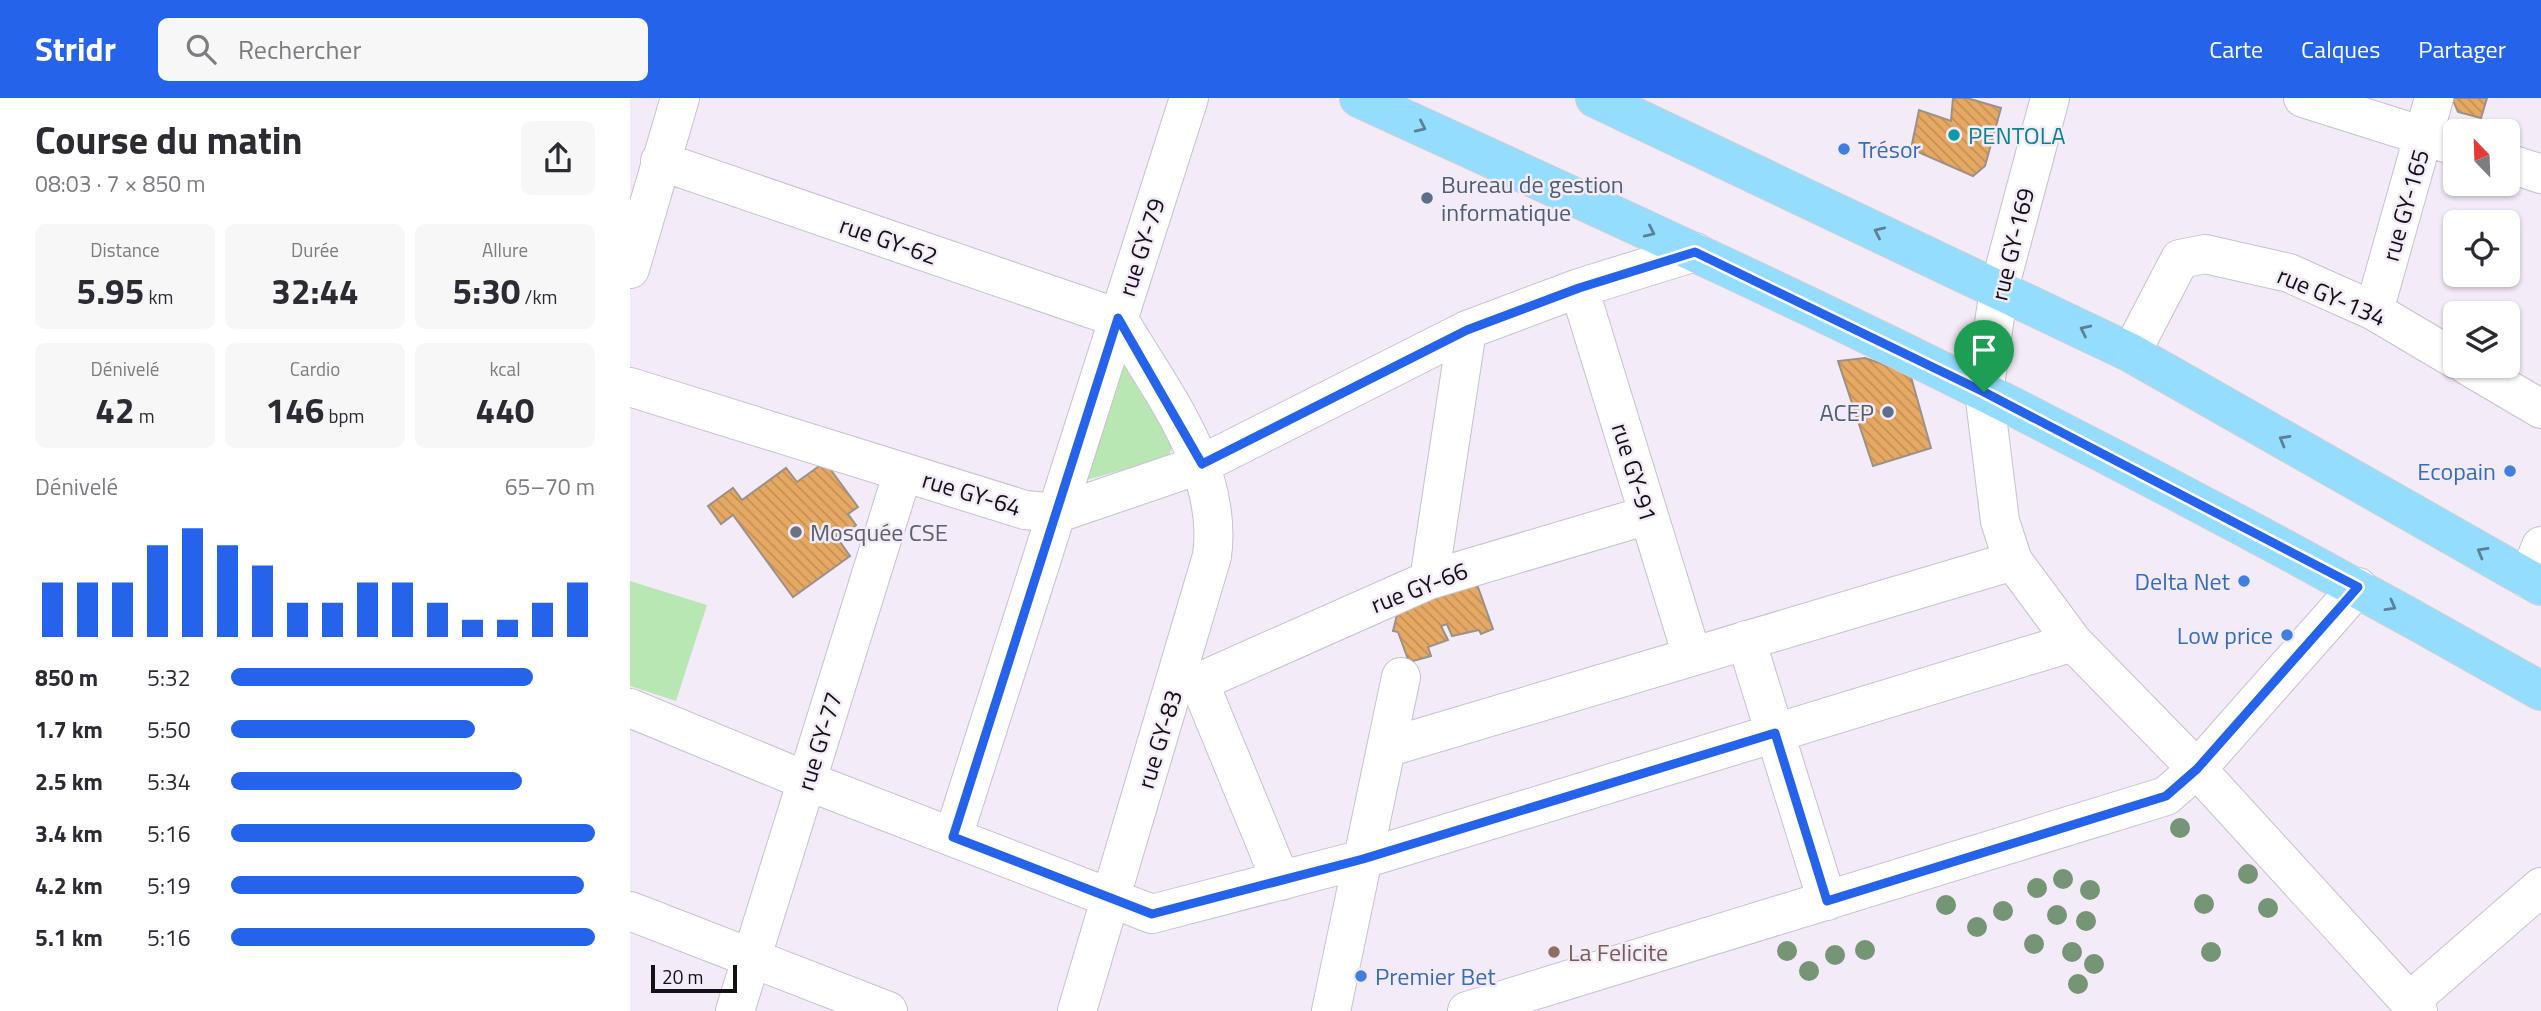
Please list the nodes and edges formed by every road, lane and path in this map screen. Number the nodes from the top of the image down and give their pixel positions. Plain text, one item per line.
1 (680, 98) edge
2 (1189, 98) edge
3 (1359, 98) edge
4 (1595, 98) edge
5 (2050, 98) edge
6 (2303, 98) edge
7 (2434, 98) edge
8 (2440, 141) edge
9 (660, 161) junction
10 (2520, 167) edge
11 (2541, 174) edge
12 (1695, 252) junction
13 (630, 270) edge
14 (1579, 288) junction
15 (1999, 289) junction
16 (2374, 311) junction
17 (1118, 318) junction
18 (1467, 330) junction
19 (2443, 352) edge
20 (2131, 353) junction
21 (2488, 378) edge
22 (630, 387) edge
23 (1984, 392) junction
24 (2541, 409) edge
25 (1202, 464) junction
26 (903, 472) junction
27 (1058, 513) junction
28 (1648, 515) junction
29 (2013, 561) junction
30 (2537, 570) edge
31 (1429, 580) junction
32 (2358, 587) junction
33 (1746, 640) junction
34 (2073, 642) junction
35 (1692, 656) junction
36 (1401, 677) dead end
37 (1188, 680) junction
38 (2541, 691) edge
39 (630, 708) edge
40 (1775, 733) junction
41 (1386, 748) junction
42 (2197, 769) junction
43 (807, 780) junction
44 (953, 837) junction
45 (1363, 859) junction
46 (1281, 881) junction
47 (2541, 887) edge
48 (1112, 898) junction
49 (1827, 901) junction
50 (630, 911) edge
51 (752, 957) junction
52 (2414, 1006) edge
53 (735, 1011) edge
54 (888, 1011) edge
55 (1077, 1011) edge
56 (1331, 1011) edge
57 (1467, 1011) edge

1 - 9 street
2 - 17 street, rue GY-79
3 -> 12 main road
15 -> 4 main road
5 - 15 street, rue GY-169
6 - 8 street
7 - 8 street, rue GY-165
8 - 16 street, rue GY-165
9 - 13 street
9 - 17 street, rue GY-62
10 - 11 street
12 - 14 street, rue GY-64
12 - 23 main road
14 - 18 street, rue GY-64
14 - 28 street, rue GY-91
20 -> 15 main road
15 - 23 street, rue GY-169
16 - 19 street, rue GY-134
16 - 20 street, rue GY-134
17 - 25 street
17 - 27 street, rue GY-79
18 - 25 street, rue GY-64
18 - 31 street
30 -> 20 main road
21 - 24 street
22 - 26 street, rue GY-64
23 - 29 street, rue GY-169
23 - 32 main road
25 - 27 street, rue GY-64
25 - 37 street, rue GY-83
26 - 27 street, rue GY-64
26 - 43 street, rue GY-77
27 - 44 street, rue GY-79
28 - 31 street, rue GY-66
28 - 35 street, rue GY-91
29 - 33 street
29 - 34 street, rue GY-169
31 - 37 street, rue GY-66
32 -> 38 main road
32 - 42 street
33 - 35 street
33 - 40 street
34 - 40 street
34 - 42 street, rue GY-169
35 - 41 street
36 - 41 street
37 - 46 street
37 - 48 street, rue GY-83
39 - 43 street
40 - 45 street
40 - 49 street
41 - 45 street
42 - 49 street
42 - 52 street, rue GY-169
43 - 44 street
43 - 51 street, rue GY-77
44 - 48 street
45 - 46 street
45 - 56 street
46 - 48 street
47 - 52 street
48 - 55 street, rue GY-83
49 - 57 street
50 - 51 street
51 - 53 street, rue GY-77
51 - 54 street

